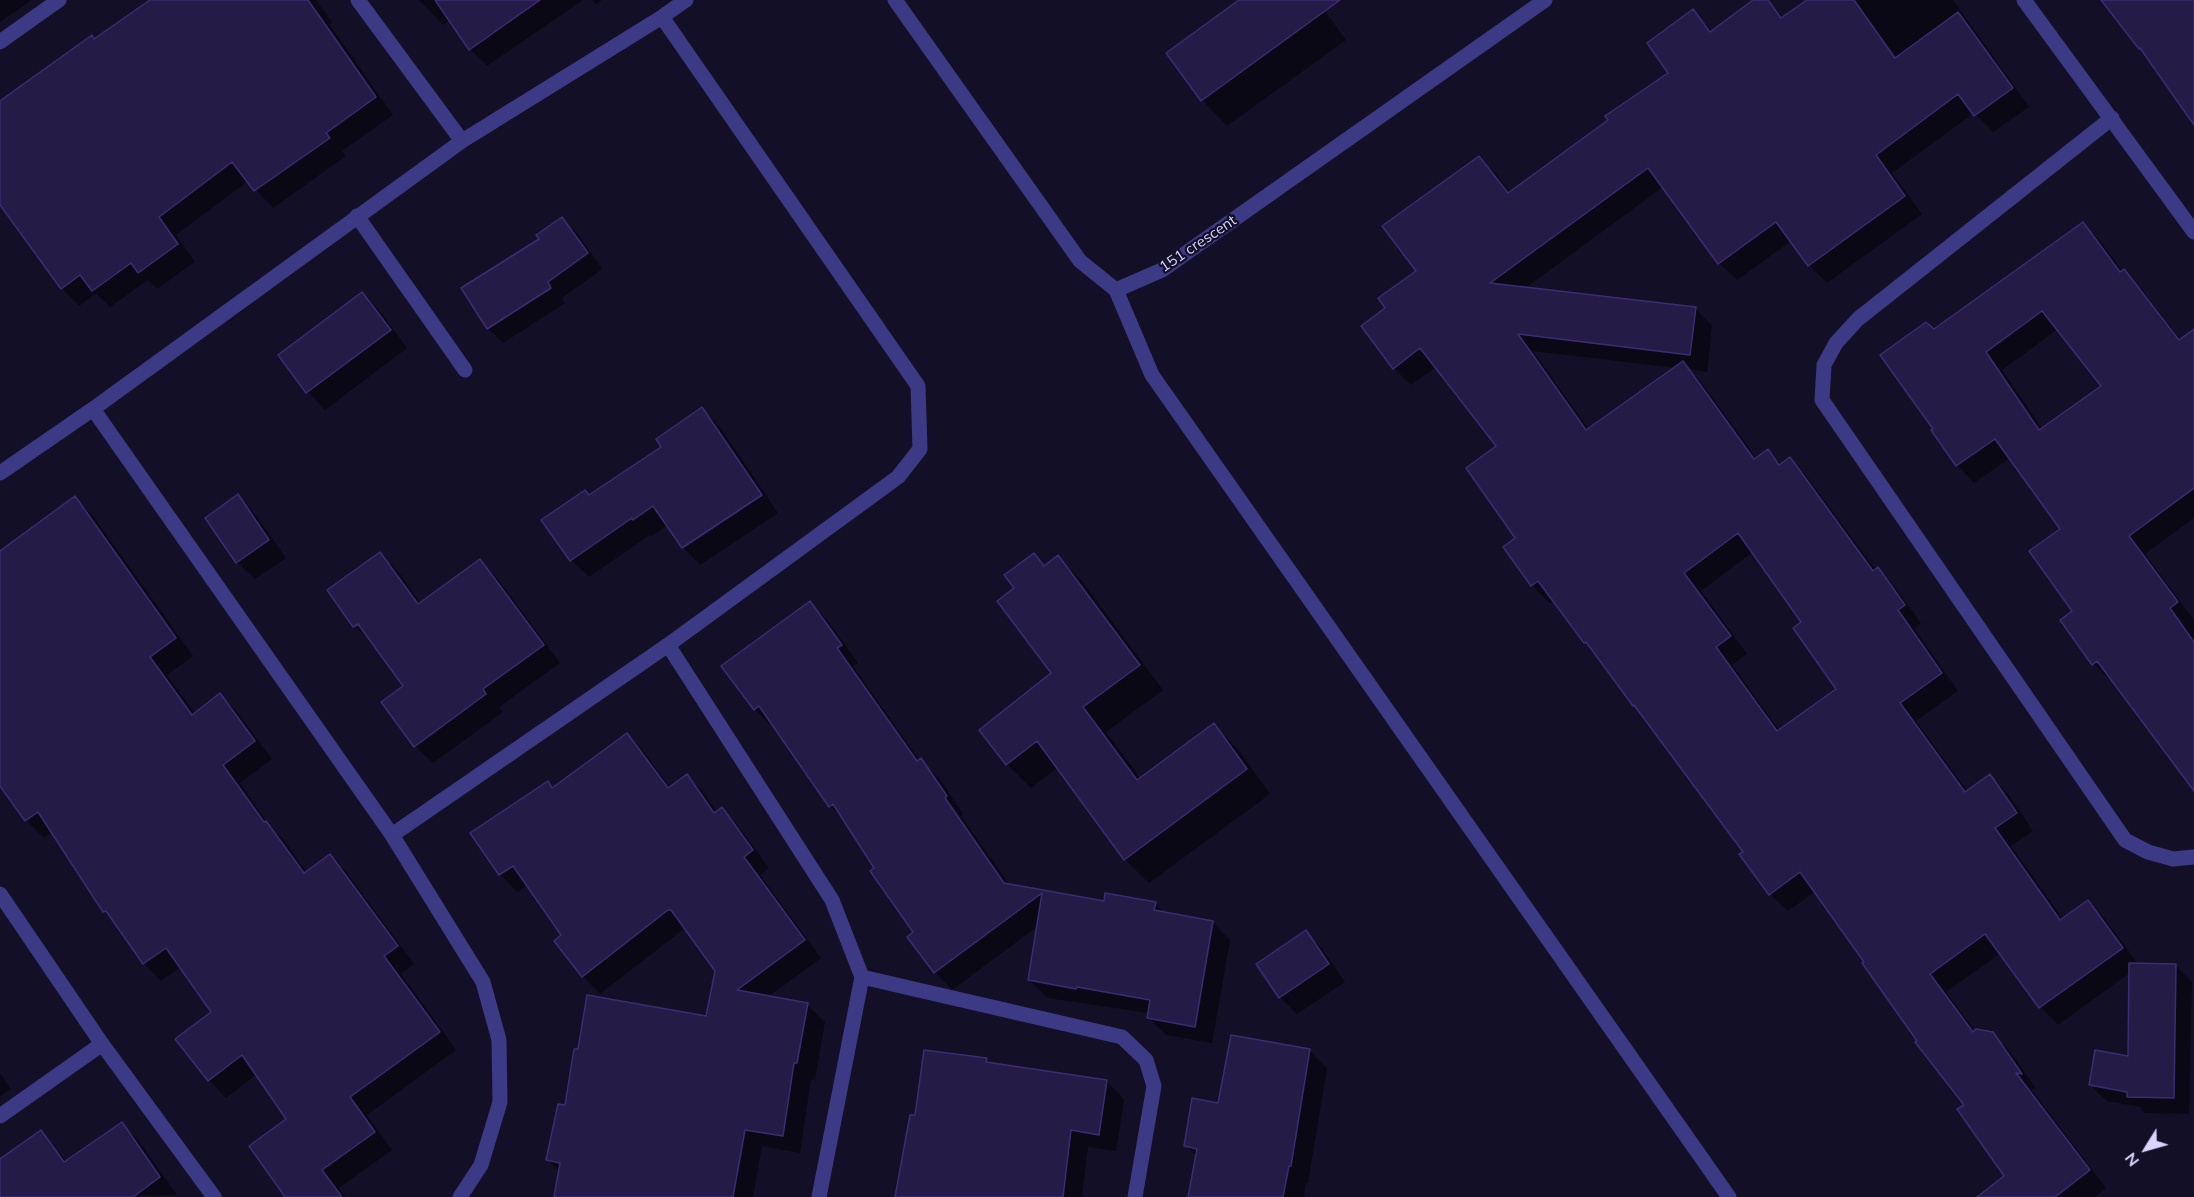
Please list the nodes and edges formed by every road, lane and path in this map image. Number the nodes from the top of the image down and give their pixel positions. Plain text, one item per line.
1 (59, 0) edge
2 (358, 0) edge
3 (686, 0) edge
4 (895, 0) edge
5 (2024, 0) edge
6 (1542, 1) edge
7 (662, 17) junction
8 (0, 42) edge
9 (2112, 118) junction
10 (462, 141) junction
11 (357, 216) junction
12 (2194, 232) edge
13 (1116, 290) junction
14 (465, 370) dead end
15 (93, 408) junction
16 (0, 473) edge
17 (668, 645) junction
18 (392, 835) junction
19 (2194, 857) edge
20 (0, 894) edge
21 (862, 976) junction
22 (102, 1044) junction
23 (0, 1116) edge
24 (214, 1197) edge
25 (460, 1197) edge
26 (819, 1197) edge
27 (1135, 1197) edge
28 (1729, 1197) edge

1 - 8 street
2 - 10 street
3 - 7 street
4 - 13 street
5 - 9 street
6 - 13 street, 151 crescent
7 - 10 street
7 - 17 street
9 - 12 street
9 - 19 street
10 - 11 street
11 - 14 street
11 - 15 street
13 - 28 street
15 - 16 street
15 - 18 street
17 - 18 street
17 - 21 street
18 - 25 street
20 - 22 street
21 - 26 street
21 - 27 street
22 - 23 street
22 - 24 street

